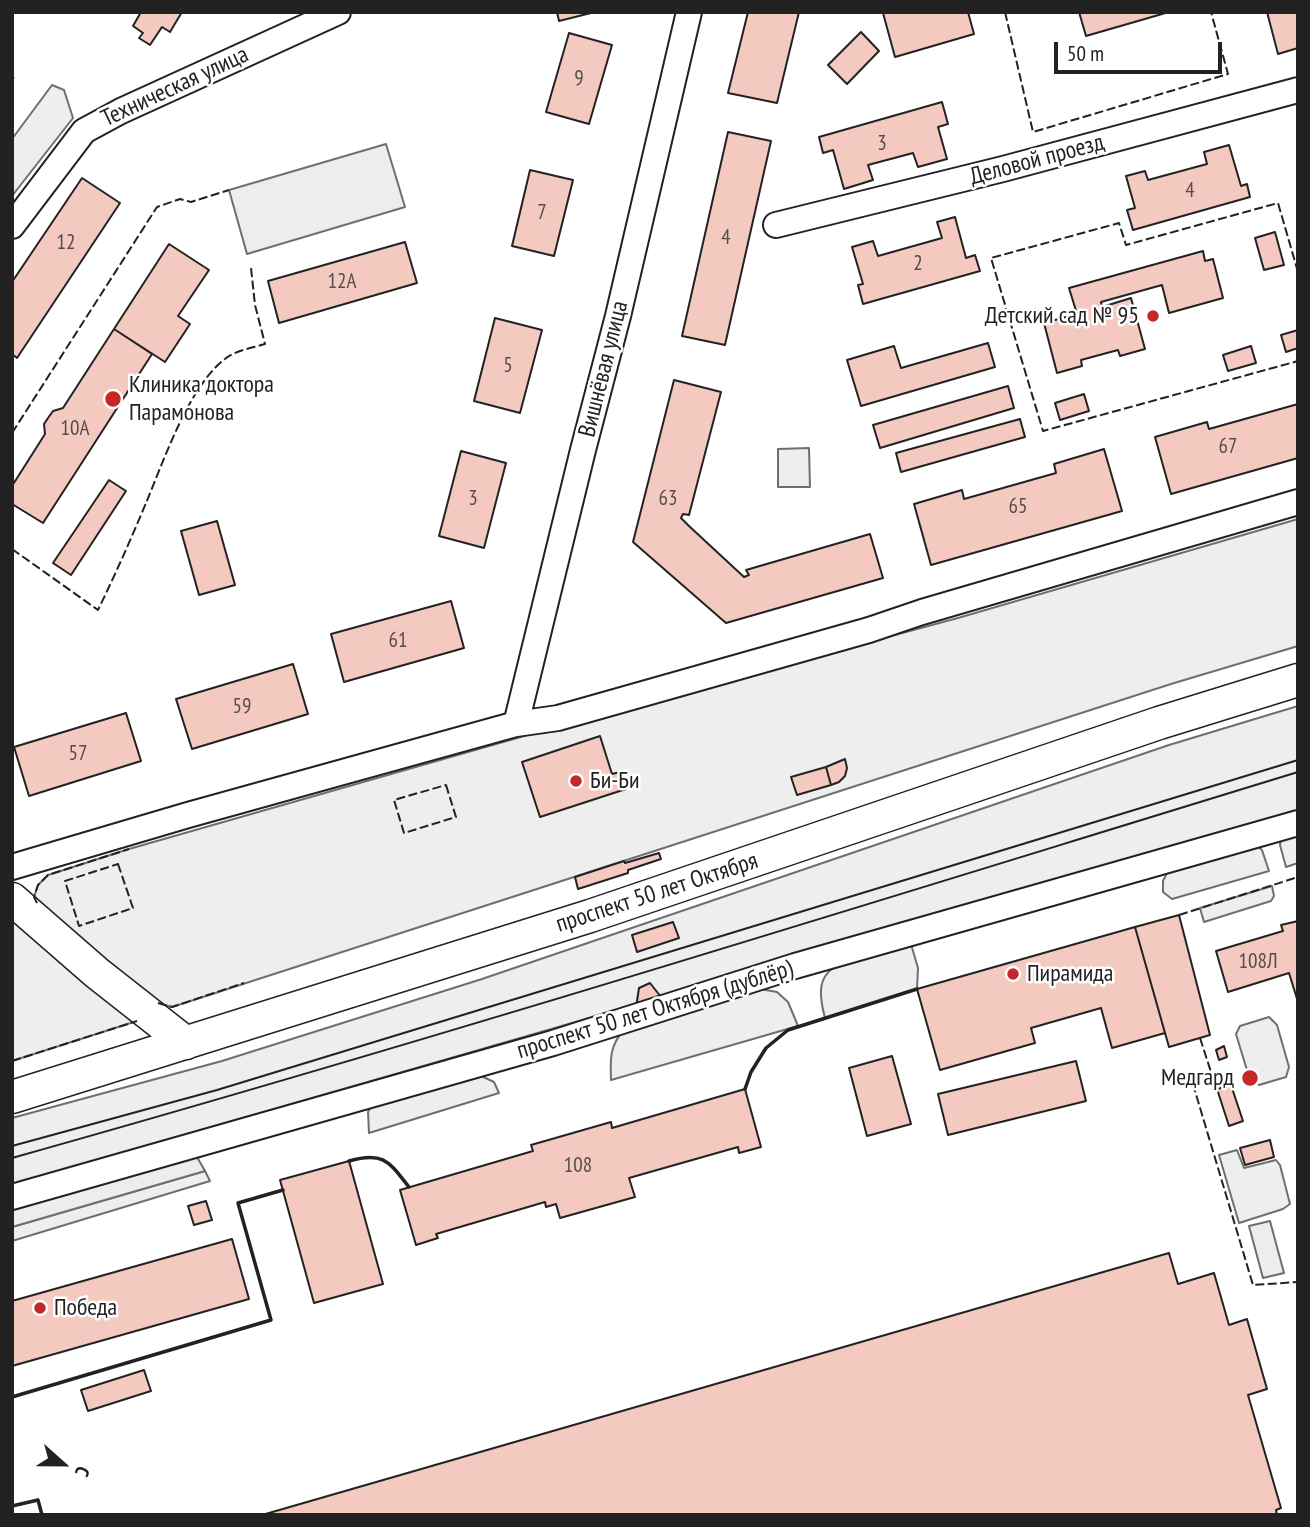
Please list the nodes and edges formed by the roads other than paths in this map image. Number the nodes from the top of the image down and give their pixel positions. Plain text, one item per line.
1 (338, 12) edge
2 (689, 12) edge
3 (1298, 90) edge
4 (776, 225) dead end
5 (12, 226) edge
6 (1298, 502) edge
7 (1298, 680) edge
8 (516, 724) junction
9 (1298, 822) edge
10 (12, 867) edge
11 (12, 899) edge
12 (186, 1043) junction
13 (12, 1097) edge
14 (12, 1196) edge

1 - 5 street, Техническая улица
2 - 8 street, Вишнёвая улица
3 - 4 street, Деловой проезд
6 - 8 street
7 - 12 main road, проспект 50 лет Октября
8 - 10 street
9 - 14 street, проспект 50 лет Октября (дублёр)
11 - 12 main road
12 - 13 main road, проспект 50 лет Октября

